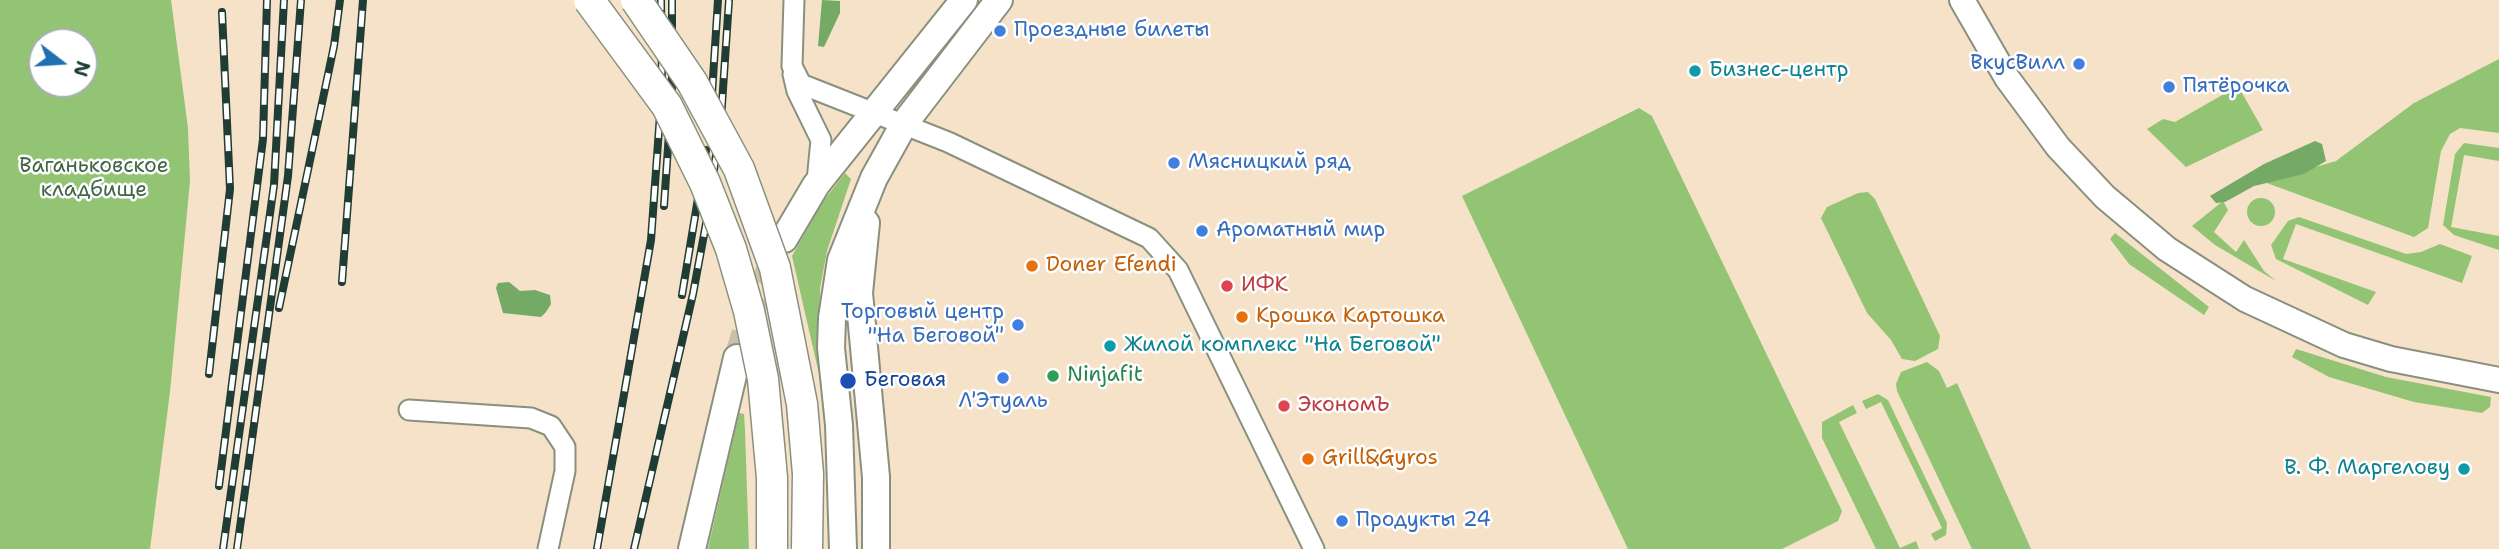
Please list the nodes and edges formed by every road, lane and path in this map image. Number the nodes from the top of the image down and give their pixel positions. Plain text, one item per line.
1 (589, 0) edge
2 (636, 0) edge
3 (794, 0) edge
4 (964, 0) edge
5 (999, 0) edge
6 (1962, 0) edge
7 (792, 66) junction
8 (874, 111) junction
9 (904, 124) junction
10 (816, 185) junction
11 (784, 239) tunnel mouth
12 (737, 358) tunnel mouth
13 (2499, 380) edge
14 (409, 410) dead end
15 (548, 549) edge
16 (692, 549) edge
17 (772, 549) edge
18 (807, 549) edge
19 (843, 549) edge
20 (876, 549) edge
21 (1314, 549) edge

1 - 17 main road, bridge
2 - 18 main road, bridge
3 - 7 street
4 - 8 main road
5 - 9 main road
6 - 13 street
7 - 8 street
7 - 10 street
8 - 9 street
8 - 10 main road
9 - 19 main road
9 - 20 main road
9 - 21 street
10 - 11 main road
12 - 16 main road
14 - 15 street

